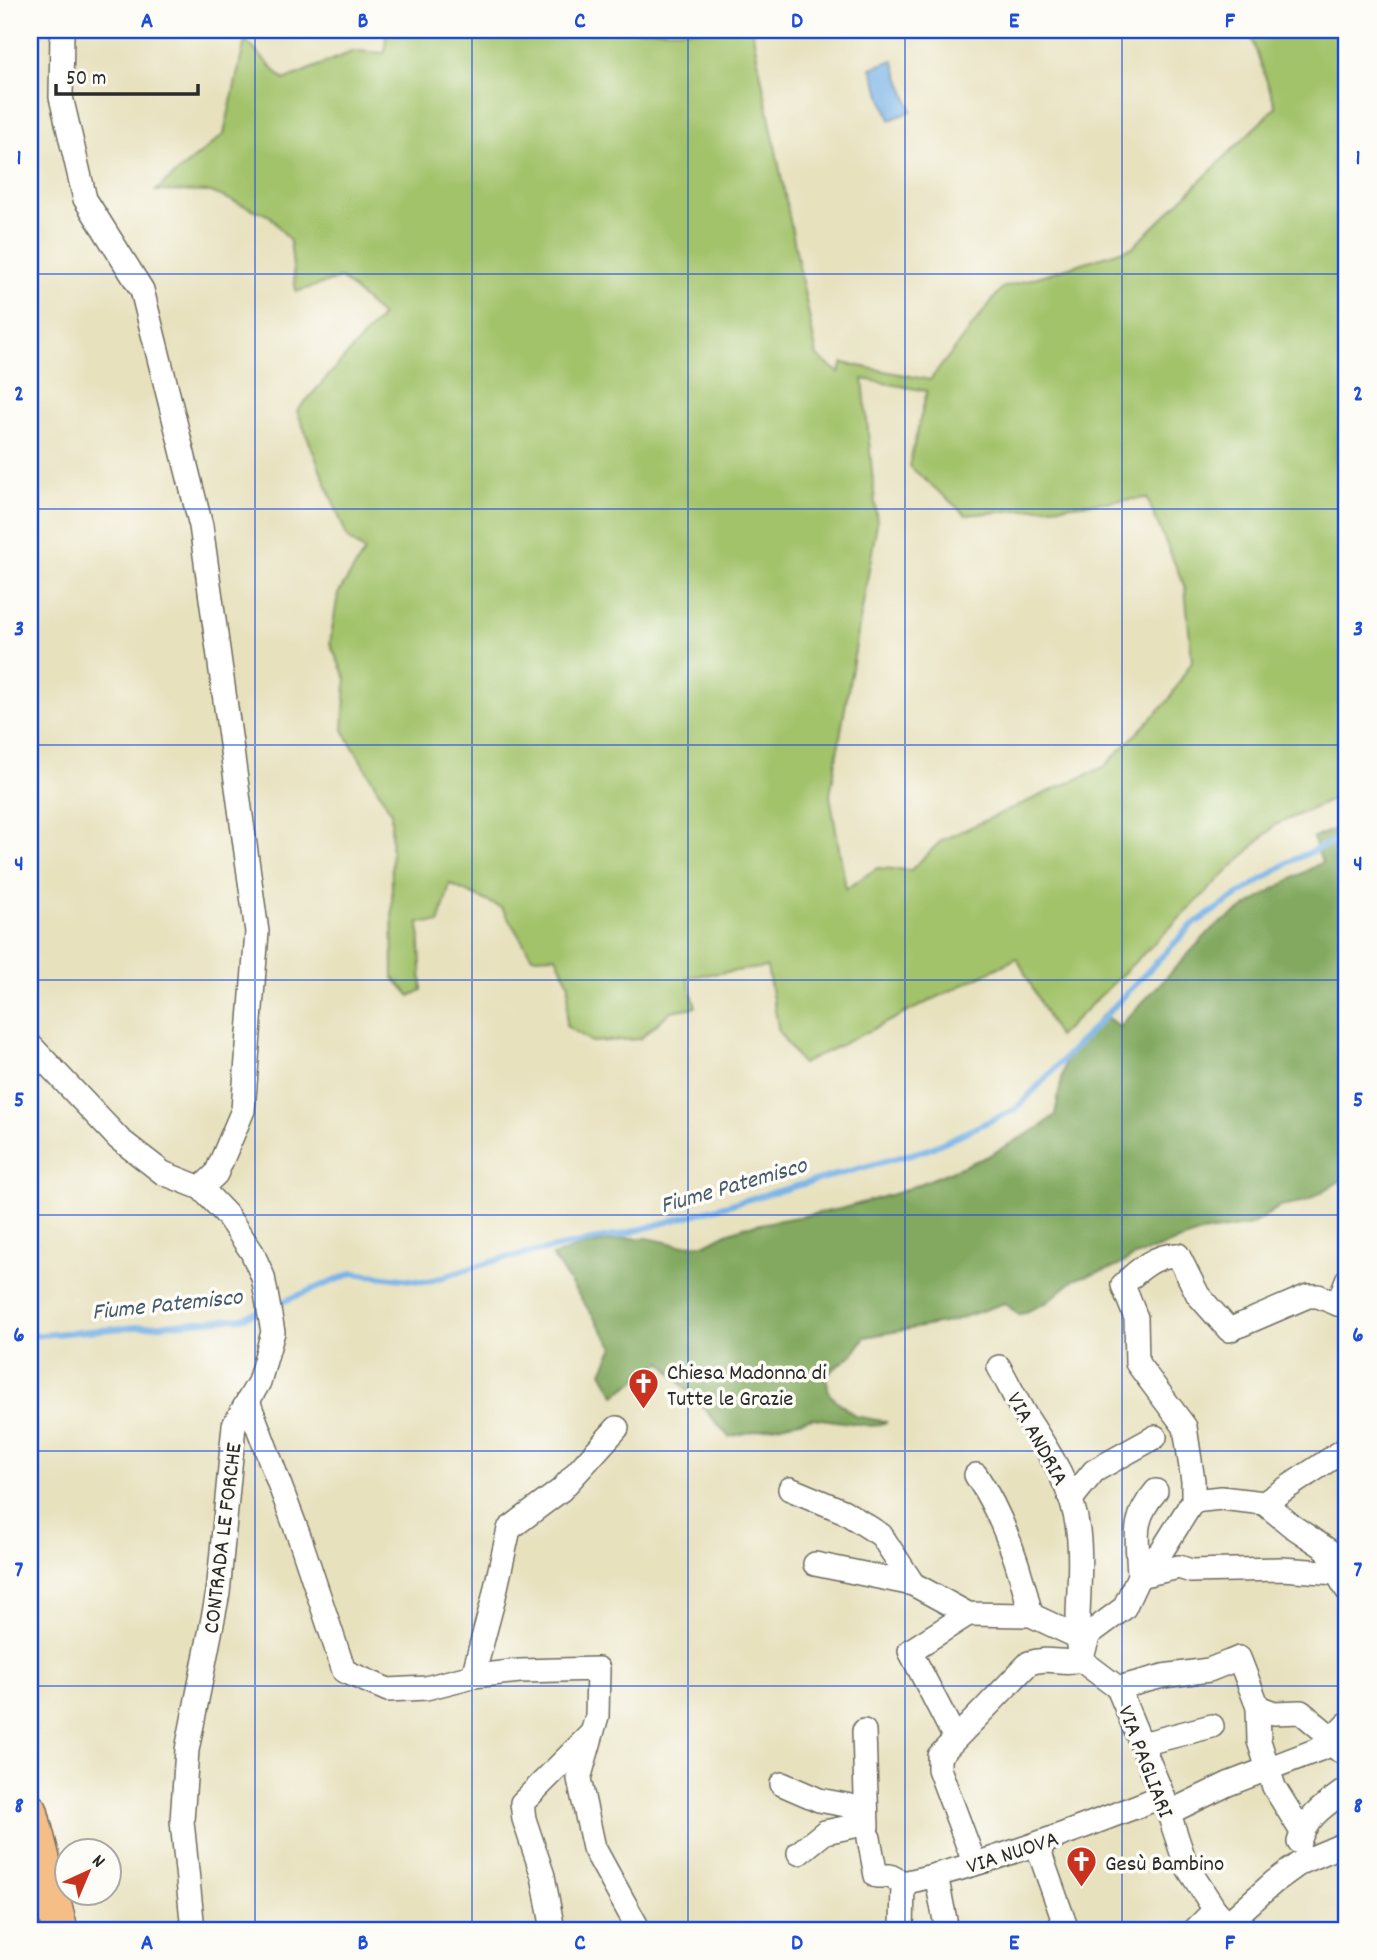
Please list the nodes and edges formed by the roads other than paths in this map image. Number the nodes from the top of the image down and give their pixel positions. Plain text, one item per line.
1 (62, 30) edge
2 (30, 1045) edge
3 (201, 1188) junction
4 (1347, 1280) edge
5 (1342, 1311) edge
6 (999, 1367) dead end
7 (248, 1401) junction
8 (617, 1428) dead end
9 (1155, 1437) dead end
10 (1347, 1448) edge
11 (976, 1475) dead end
12 (790, 1489) dead end
13 (1156, 1491) dead end
14 (1072, 1498) junction
15 (1193, 1501) junction
16 (1264, 1503) junction
17 (815, 1564) dead end
18 (1139, 1576) junction
19 (1342, 1581) edge
20 (913, 1584) junction
21 (968, 1614) junction
22 (1031, 1615) junction
23 (1076, 1636) junction
24 (1081, 1660) junction
25 (473, 1676) junction
26 (1118, 1688) junction
27 (1258, 1707) junction
28 (1347, 1724) edge
29 (1212, 1726) dead end
30 (864, 1731) dead end
31 (592, 1734) junction
32 (955, 1738) junction
33 (1142, 1745) junction
34 (1340, 1749) edge
35 (1268, 1769) junction
36 (782, 1784) dead end
37 (1347, 1788) edge
38 (1166, 1804) junction
39 (30, 1811) edge
40 (868, 1830) junction
41 (1302, 1832) junction
42 (1347, 1843) edge
43 (1037, 1845) junction
44 (799, 1853) dead end
45 (974, 1862) junction
46 (1300, 1863) junction
47 (936, 1875) junction
48 (903, 1883) junction
49 (1226, 1921) edge
50 (60, 1930) edge
51 (193, 1930) edge
52 (553, 1930) edge
53 (639, 1930) edge
54 (902, 1930) edge
55 (947, 1930) edge
56 (1067, 1930) edge
57 (1195, 1930) edge

1 - 3 street
2 - 3 street, CONTRADA LE FORCHE
3 - 7 street, CONTRADA LE FORCHE
4 - 5 street
5 - 15 street
6 - 14 street, VIA ANDRIA
7 - 25 street
7 - 51 street, CONTRADA LE FORCHE
8 - 25 street
9 - 14 street
10 - 16 street
11 - 22 street
12 - 20 street
13 - 18 street
14 - 23 street, VIA ANDRIA
15 - 16 street
15 - 18 street
16 - 19 street
17 - 20 street
18 - 19 street
18 - 24 street
20 - 21 street
21 - 22 street
21 - 32 street
22 - 23 street
23 - 24 street
24 - 26 street, VIA PAGLIARI
24 - 32 street
25 - 31 street
26 - 27 street
26 - 33 street, VIA PAGLIARI
27 - 34 street
27 - 35 street
28 - 34 street
29 - 33 street
30 - 40 street
31 - 52 street
31 - 53 street
32 - 45 street
33 - 38 street, VIA PAGLIARI
34 - 35 street, VIA NUOVA
34 - 37 street
35 - 38 street, VIA NUOVA
35 - 41 street
36 - 40 street
37 - 41 street
38 - 43 street, VIA NUOVA
38 - 49 street, VIA PAGLIARI
39 - 50 main road
40 - 44 street
40 - 48 street
41 - 46 street
42 - 46 street
43 - 45 street, VIA NUOVA
43 - 56 street
45 - 47 street, VIA NUOVA
46 - 49 street
47 - 48 street, VIA NUOVA
47 - 55 street
48 - 54 street
49 - 57 street

